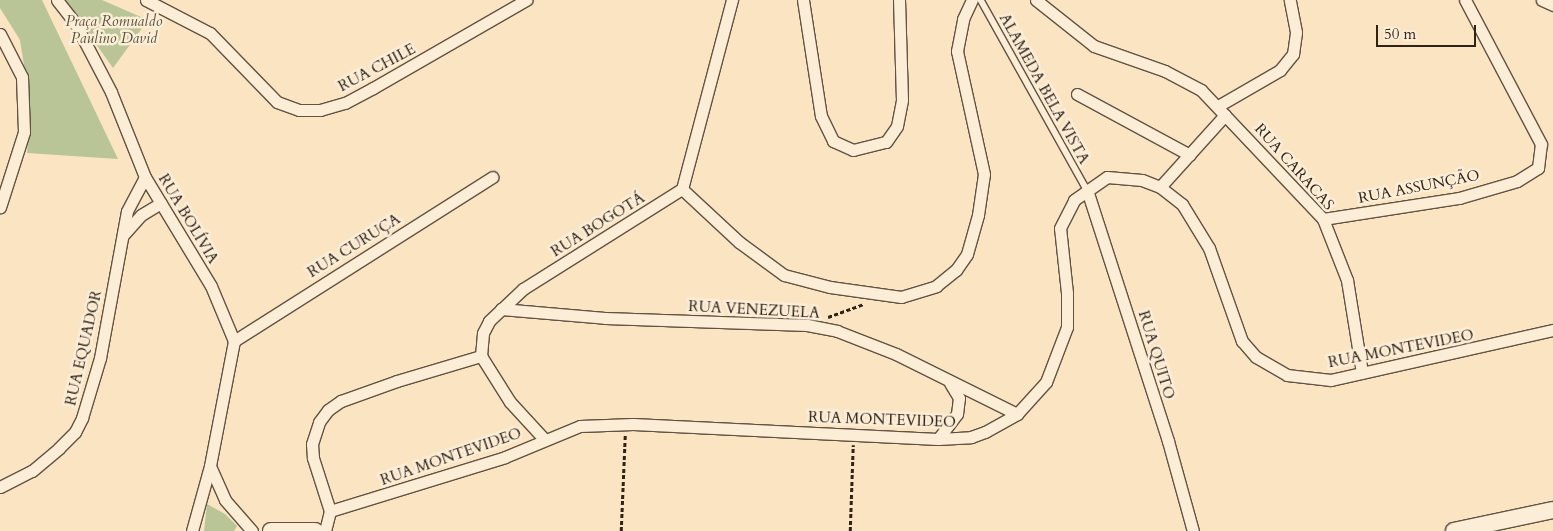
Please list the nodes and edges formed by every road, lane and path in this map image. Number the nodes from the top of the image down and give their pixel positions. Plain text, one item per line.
1 (56, 0) edge
2 (146, 0) edge
3 (526, 0) edge
4 (732, 0) edge
5 (803, 0) edge
6 (899, 0) edge
7 (972, 0) edge
8 (981, 0) edge
9 (1036, 0) edge
10 (1290, 0) edge
11 (1465, 0) edge
12 (1542, 0) edge
13 (1553, 5) edge
14 (0, 34) edge
15 (1077, 94) dead end
16 (1222, 110) junction
17 (1190, 155) junction
18 (145, 177) junction
19 (492, 177) dead end
20 (1160, 187) junction
21 (682, 189) junction
22 (1087, 190) junction
23 (161, 203) junction
24 (0, 207) edge
25 (1323, 219) junction
26 (123, 235) junction
27 (867, 304) dead end
28 (501, 309) junction
29 (806, 325) junction
30 (1553, 330) edge
31 (234, 341) junction
32 (481, 356) junction
33 (1362, 372) junction
34 (950, 383) junction
35 (1017, 414) junction
36 (626, 424) junction
37 (853, 434) junction
38 (938, 439) junction
39 (545, 440) junction
40 (210, 466) junction
41 (0, 487) edge
42 (1553, 510) edge
43 (330, 511) junction
44 (192, 531) edge
45 (252, 531) edge
46 (271, 531) edge
47 (315, 531) edge
48 (325, 531) edge
49 (621, 531) edge
50 (850, 531) edge
51 (1193, 531) edge
52 (1454, 531) edge

1 - 18 street, RUA BOLÍVIA
2 - 3 street, RUA CHILE
4 - 21 street
5 - 6 street
7 - 21 street
8 - 22 lane, ALAMEDA BELA VISTA
9 - 16 street, RUA CARACAS
10 - 16 street
11 - 25 street, RUA ASSUNÇÃO
12 - 13 street
14 - 24 street
15 - 17 street
16 - 17 street
16 - 25 street, RUA CARACAS
17 - 20 street
18 - 23 street, RUA BOLÍVIA
18 - 26 street, RUA EQUADOR
19 - 31 street, RUA CURUÇA
20 - 22 street, RUA MONTEVIDEO
20 - 33 street, RUA MONTEVIDEO
21 - 28 street, RUA BOGOTÁ
22 - 35 street, RUA MONTEVIDEO
22 - 51 street, RUA QUITO
23 - 26 street
23 - 31 street, RUA BOLÍVIA
25 - 33 street, RUA CARACAS
26 - 41 street, RUA EQUADOR
27 - 29 path
28 - 29 street, RUA VENEZUELA
28 - 32 street, RUA BOGOTÁ
29 - 34 street, RUA VENEZUELA
30 - 33 street, RUA MONTEVIDEO
31 - 40 street
32 - 39 street
32 - 43 street
34 - 35 street, RUA VENEZUELA
34 - 38 street
35 - 38 street, RUA MONTEVIDEO
36 - 37 street, RUA MONTEVIDEO
36 - 39 street, RUA MONTEVIDEO
36 - 49 path
37 - 38 street, RUA MONTEVIDEO
37 - 50 path
39 - 43 street, RUA MONTEVIDEO
40 - 44 street
40 - 45 street
42 - 52 main road
43 - 48 street
46 - 47 main road

